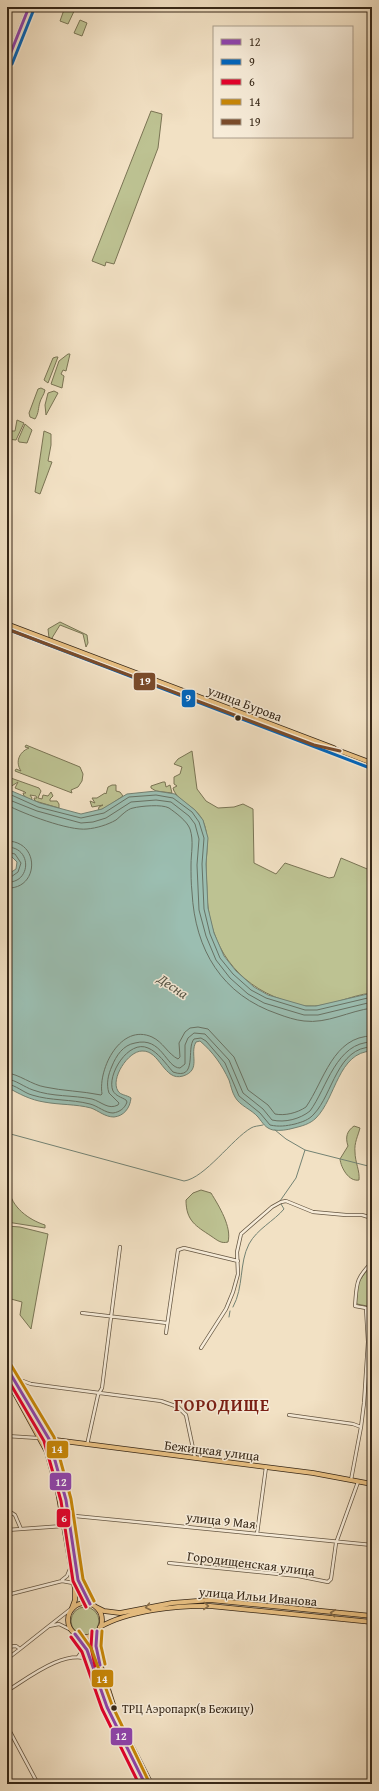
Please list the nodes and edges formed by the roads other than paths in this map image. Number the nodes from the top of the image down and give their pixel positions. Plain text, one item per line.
1 (29, 7) edge
2 (7, 62) edge
3 (7, 624) edge
4 (7, 629) edge
5 (340, 751) junction
6 (372, 763) edge
7 (372, 1218) edge
8 (120, 1247) dead end
9 (238, 1261) junction
10 (372, 1262) edge
11 (82, 1313) dead end
12 (112, 1315) junction
13 (167, 1323) junction
14 (166, 1333) dead end
15 (201, 1348) dead end
16 (7, 1368) edge
17 (7, 1379) edge
18 (23, 1381) dead end
19 (100, 1393) junction
20 (289, 1415) dead end
21 (361, 1427) junction
22 (7, 1436) edge
23 (40, 1438) junction
24 (48, 1439) junction
25 (87, 1444) junction
26 (195, 1458) junction
27 (266, 1468) junction
28 (351, 1480) junction
29 (358, 1481) junction
30 (372, 1484) edge
31 (7, 1510) edge
32 (68, 1517) junction
33 (64, 1526) junction
34 (21, 1529) junction
35 (7, 1530) edge
36 (257, 1534) junction
37 (337, 1541) junction
38 (372, 1545) edge
39 (169, 1563) dead end
40 (70, 1569) junction
41 (62, 1581) junction
42 (73, 1583) junction
43 (7, 1595) edge
44 (90, 1604) junction
45 (96, 1607) junction
46 (72, 1608) junction
47 (372, 1616) edge
48 (372, 1622) edge
49 (49, 1626) junction
50 (99, 1629) junction
51 (71, 1630) junction
52 (75, 1634) junction
53 (83, 1643) junction
54 (7, 1647) edge
55 (20, 1649) junction
56 (78, 1658) junction
57 (7, 1659) edge
58 (91, 1660) junction
59 (7, 1691) edge
60 (7, 1726) edge
61 (38, 1784) edge
62 (145, 1784) edge
63 (151, 1784) edge

1 - 2 main road
3 - 5 main road, улица Бурова
4 - 5 main road, улица Бурова
5 - 6 main road, улица Бурова
7 - 9 street
8 - 12 street
9 - 13 street
9 - 15 street
10 - 21 street
11 - 12 street
12 - 13 street
12 - 19 street
13 - 14 street
16 - 24 main road
17 - 23 main road
18 - 19 street
19 - 25 street
19 - 26 street
20 - 21 street
21 - 28 street
22 - 23 street
23 - 24 main road, Бежицкая улица
23 - 33 main road
24 - 25 main road, Бежицкая улица
24 - 32 main road
25 - 26 main road, Бежицкая улица
26 - 27 main road, Бежицкая улица
27 - 28 main road, Бежицкая улица
27 - 36 street
28 - 29 main road, Бежицкая улица
29 - 30 main road, Бежицкая улица
29 - 37 street
31 - 34 street
32 - 36 street, улица 9 Мая
32 - 44 main road
33 - 34 street
33 - 40 main road
34 - 35 street
36 - 37 street, улица 9 Мая
37 - 38 street, улица 9 Мая
37 - 39 street, Городищенская улица
40 - 41 street
40 - 42 main road
41 - 42 street
41 - 43 street
42 - 46 main road
44 - 45 main road
44 - 46 main road
47 -> 45 main road, улица Ильи Иванова
45 - 50 main road
46 - 49 street
46 - 51 main road
50 -> 48 main road, улица Ильи Иванова
49 - 51 street
49 - 55 street
50 - 52 main road
50 - 63 main road
51 - 52 main road
52 - 53 main road
53 - 56 street
53 - 58 main road
54 - 55 street
55 - 57 street
56 - 58 street
56 - 59 street
58 - 62 main road
60 - 61 street

